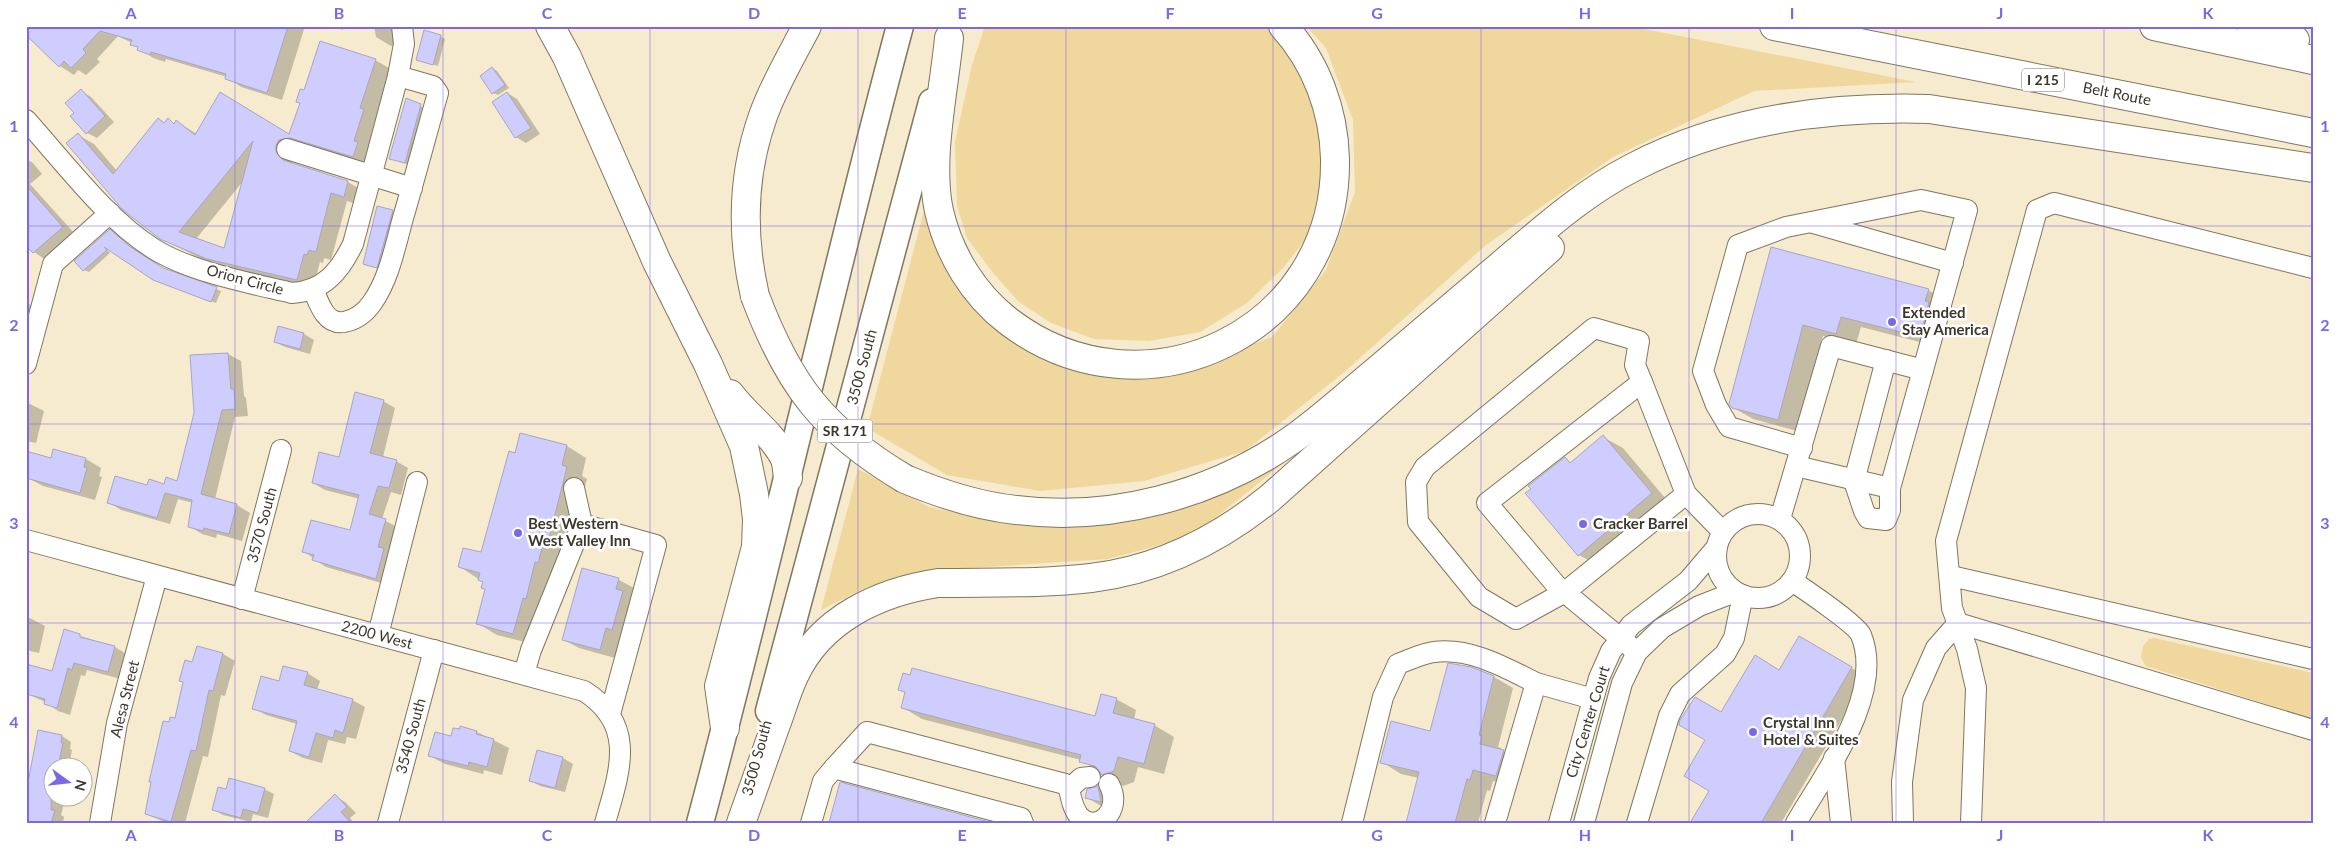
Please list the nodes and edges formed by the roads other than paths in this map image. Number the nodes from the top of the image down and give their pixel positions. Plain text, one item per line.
1 (402, 26) edge
2 (550, 26) edge
3 (807, 26) edge
4 (900, 26) edge
5 (1283, 26) edge
6 (1774, 26) edge
7 (2154, 26) edge
8 (2252, 26) edge
9 (951, 32) edge
10 (2313, 46) edge
11 (2313, 60) edge
12 (398, 76) junction
13 (1854, 111) junction
14 (29, 128) edge
15 (2313, 133) edge
16 (287, 149) dead end
17 (2313, 168) edge
18 (372, 175) junction
19 (412, 188) junction
20 (110, 213) junction
21 (1810, 222) junction
22 (1953, 263) junction
23 (2313, 268) edge
24 (314, 289) junction
25 (1886, 360) junction
26 (26, 364) edge
27 (708, 364) junction
28 (1923, 370) junction
29 (1642, 382) junction
30 (281, 450) dead end
31 (1799, 457) junction
32 (788, 478) junction
33 (1854, 481) junction
34 (417, 482) dead end
35 (574, 488) dead end
36 (1890, 488) junction
37 (1686, 494) junction
38 (1780, 519) junction
39 (582, 524) junction
40 (1720, 539) junction
41 (26, 540) edge
42 (157, 576) junction
43 (1951, 576) junction
44 (1792, 581) junction
45 (1565, 592) junction
46 (1739, 593) junction
47 (242, 599) junction
48 (1958, 623) junction
49 (378, 635) junction
50 (1620, 637) junction
51 (434, 650) junction
52 (1637, 652) junction
53 (2313, 659) edge
54 (524, 674) junction
55 (1536, 684) junction
56 (1593, 699) junction
57 (610, 714) junction
58 (725, 728) junction
59 (2313, 730) edge
60 (1834, 758) junction
61 (834, 768) junction
62 (1069, 790) junction
63 (1089, 821) edge
64 (100, 823) edge
65 (388, 823) edge
66 (605, 823) edge
67 (700, 823) edge
68 (740, 823) edge
69 (811, 823) edge
70 (1023, 823) edge
71 (1352, 823) edge
72 (1495, 823) edge
73 (1559, 823) edge
74 (1584, 823) edge
75 (1637, 823) edge
76 (1796, 823) edge
77 (1841, 823) edge
78 (1903, 823) edge
79 (1971, 823) edge

1 - 12 street, Orion Circle
2 - 27 highway
3 - 13 highway, bridge
4 - 32 main road, SR 171
5 - 9 highway
6 - 15 highway, Belt Route / I 215
7 - 11 highway
8 - 10 highway
9 - 68 main road, 3500 South / SR 171
12 - 18 street, Orion Circle
12 - 19 street
13 - 17 highway
13 - 68 highway
14 - 20 street, Orion Circle
16 - 18 street
18 - 19 street
18 - 24 street, Orion Circle
19 - 24 street
20 - 24 street, Orion Circle
20 - 26 street
21 - 22 street
21 - 22 street
21 - 31 street
22 - 28 street
23 - 43 street
25 - 28 street
25 - 31 street
25 - 33 street
27 - 32 highway
27 - 58 highway
28 - 36 street
29 - 37 street
29 - 45 street
29 - 45 street
30 - 47 street, 3570 South
31 - 33 street
31 - 38 street
32 - 58 main road, SR 171
33 - 36 street
33 - 36 street
34 - 49 street
35 - 39 street
37 - 40 street
37 - 45 street
38 - 40 street, City Center Court
38 - 44 street
39 - 54 street
39 - 57 street
40 - 46 street
40 - 50 street, City Center Court
41 - 42 street, 2200 West
42 - 47 street, 2200 West
42 - 64 street, Alesa Street
43 - 48 street
43 - 53 street
44 - 46 street, City Center Court
44 - 60 street
45 - 50 street
46 - 52 street, City Center Court
46 - 75 street
47 - 49 street, 2200 West
48 - 59 street
48 - 78 street
48 - 79 street
49 - 51 street, 2200 West
50 - 52 street
50 - 56 street, City Center Court
51 - 54 street, 2200 West
51 - 65 street, 3540 South
52 - 74 street, City Center Court
54 - 57 street, 2200 West
55 - 56 street
55 - 71 street
55 - 72 street
56 - 73 street, City Center Court
57 - 66 street, 2200 West
58 - 67 main road, SR 171
60 - 76 street
60 - 77 street
61 - 62 street
61 - 69 street
61 - 70 street
62 - 63 street
62 - 63 street

